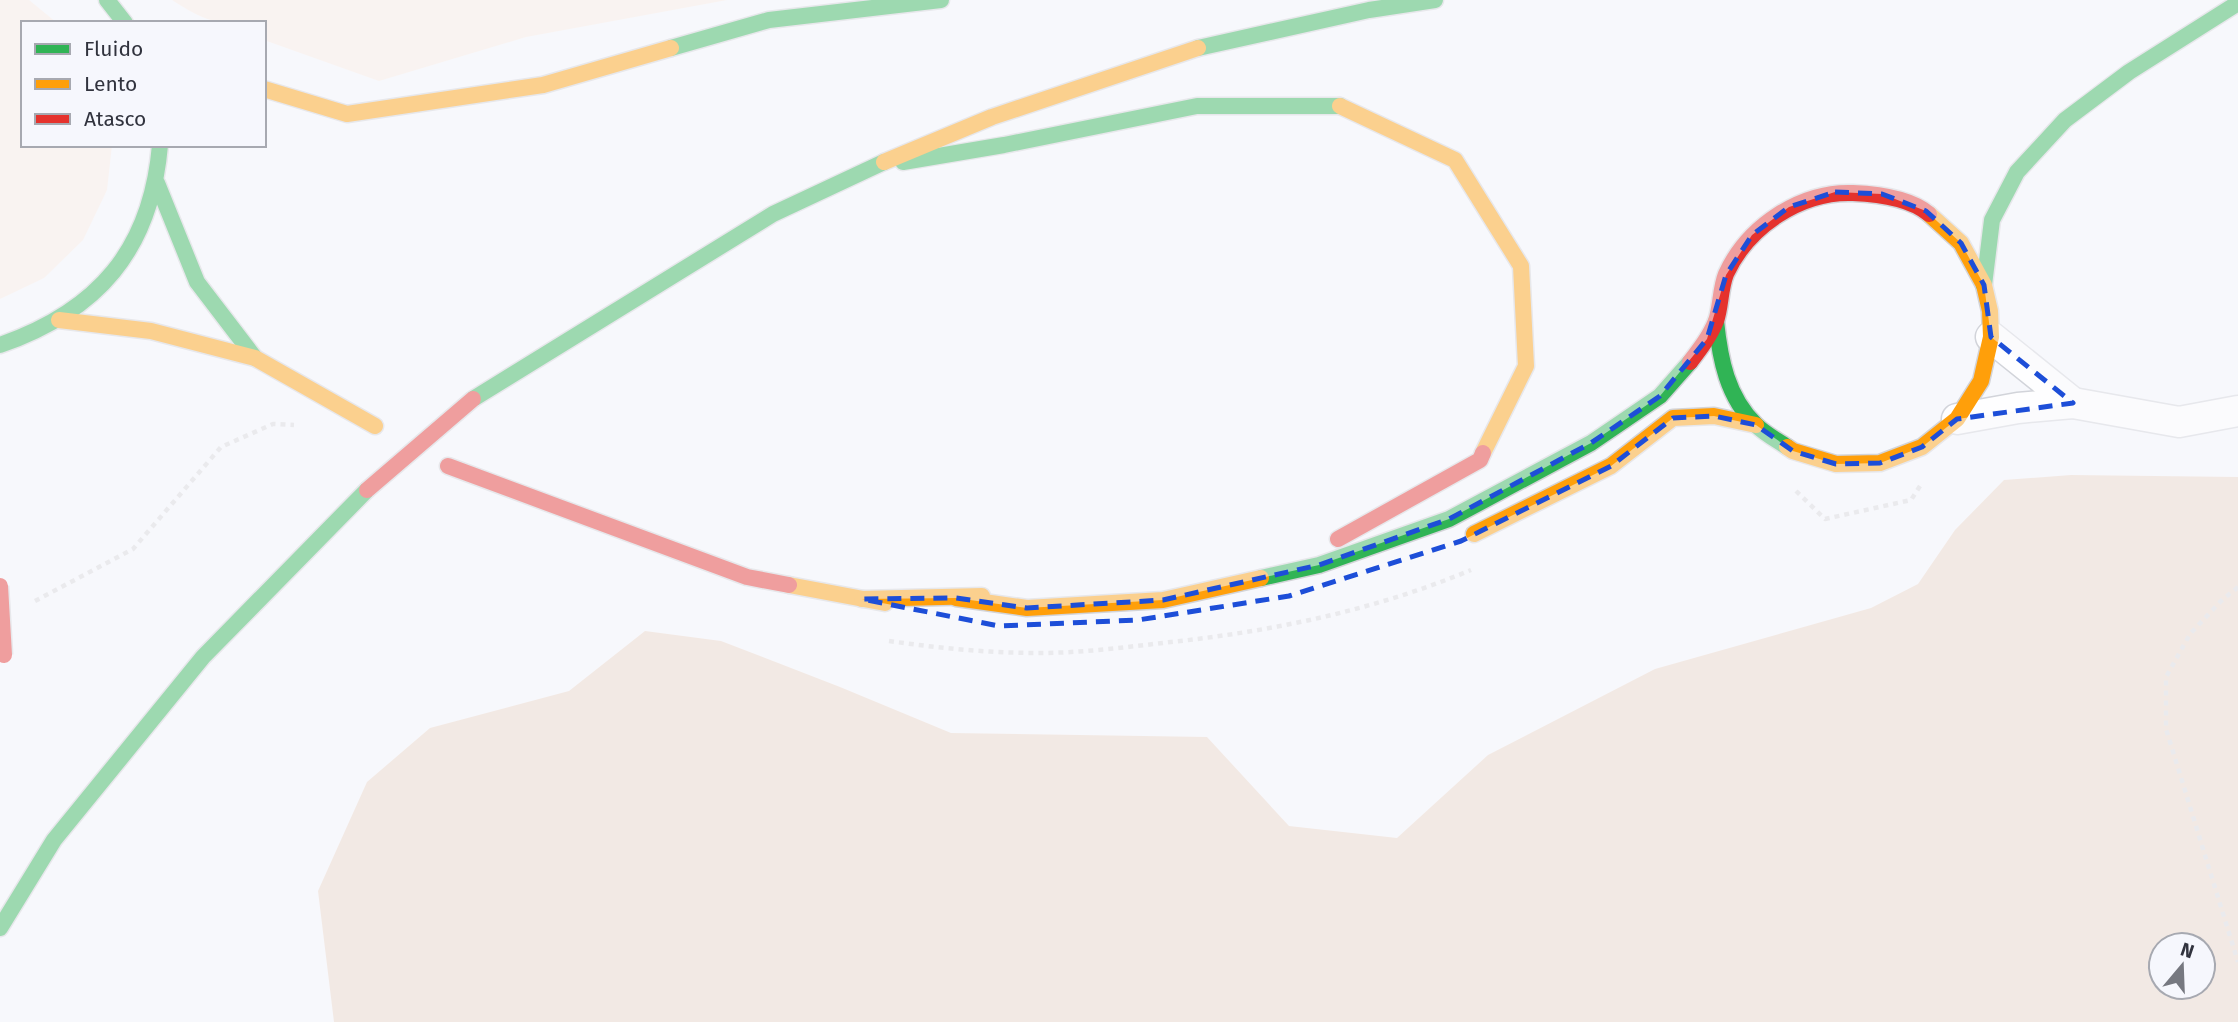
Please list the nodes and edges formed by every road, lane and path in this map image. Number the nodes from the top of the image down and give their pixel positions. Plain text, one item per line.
1 (107, 0) edge
2 (942, 0) edge
3 (1435, 0) edge
4 (2238, 3) edge
5 (123, 21) edge
6 (266, 90) edge
7 (160, 147) edge
8 (869, 168) junction
9 (157, 183) junction
10 (1984, 285) junction
11 (59, 320) junction
12 (1716, 321) junction
13 (1991, 337) junction
14 (0, 345) edge
15 (255, 358) junction
16 (2073, 403) junction
17 (2238, 411) edge
18 (1957, 419) junction
19 (273, 424) dead end
20 (1756, 425) junction
21 (375, 426) dead end
22 (448, 466) dead end
23 (1461, 541) dead end
24 (1323, 547) dead end
25 (0, 586) edge
26 (2238, 587) edge
27 (1020, 592) dead end
28 (956, 598) junction
29 (862, 599) junction
30 (34, 601) dead end
31 (930, 612) dead end
32 (2, 661) edge
33 (0, 928) edge
34 (2238, 962) edge

1 - 5 main road
2 - 6 main road
3 - 8 main road
4 - 10 main road
7 - 9 main road
8 - 24 main road
8 - 33 main road, bridge
9 - 11 main road
9 - 15 main road
10 - 12 main road
10 - 13 main road
11 - 14 main road
11 - 15 main road
12 - 20 main road
12 - 28 main road
13 - 16 street
13 - 18 main road
15 - 21 main road
16 - 17 street
16 - 18 street
18 - 20 main road
19 - 30 path
20 - 23 main road
22 - 29 main road
25 - 32 main road, bridge
26 - 34 path
27 - 28 main road
28 - 29 main road
29 - 31 main road

